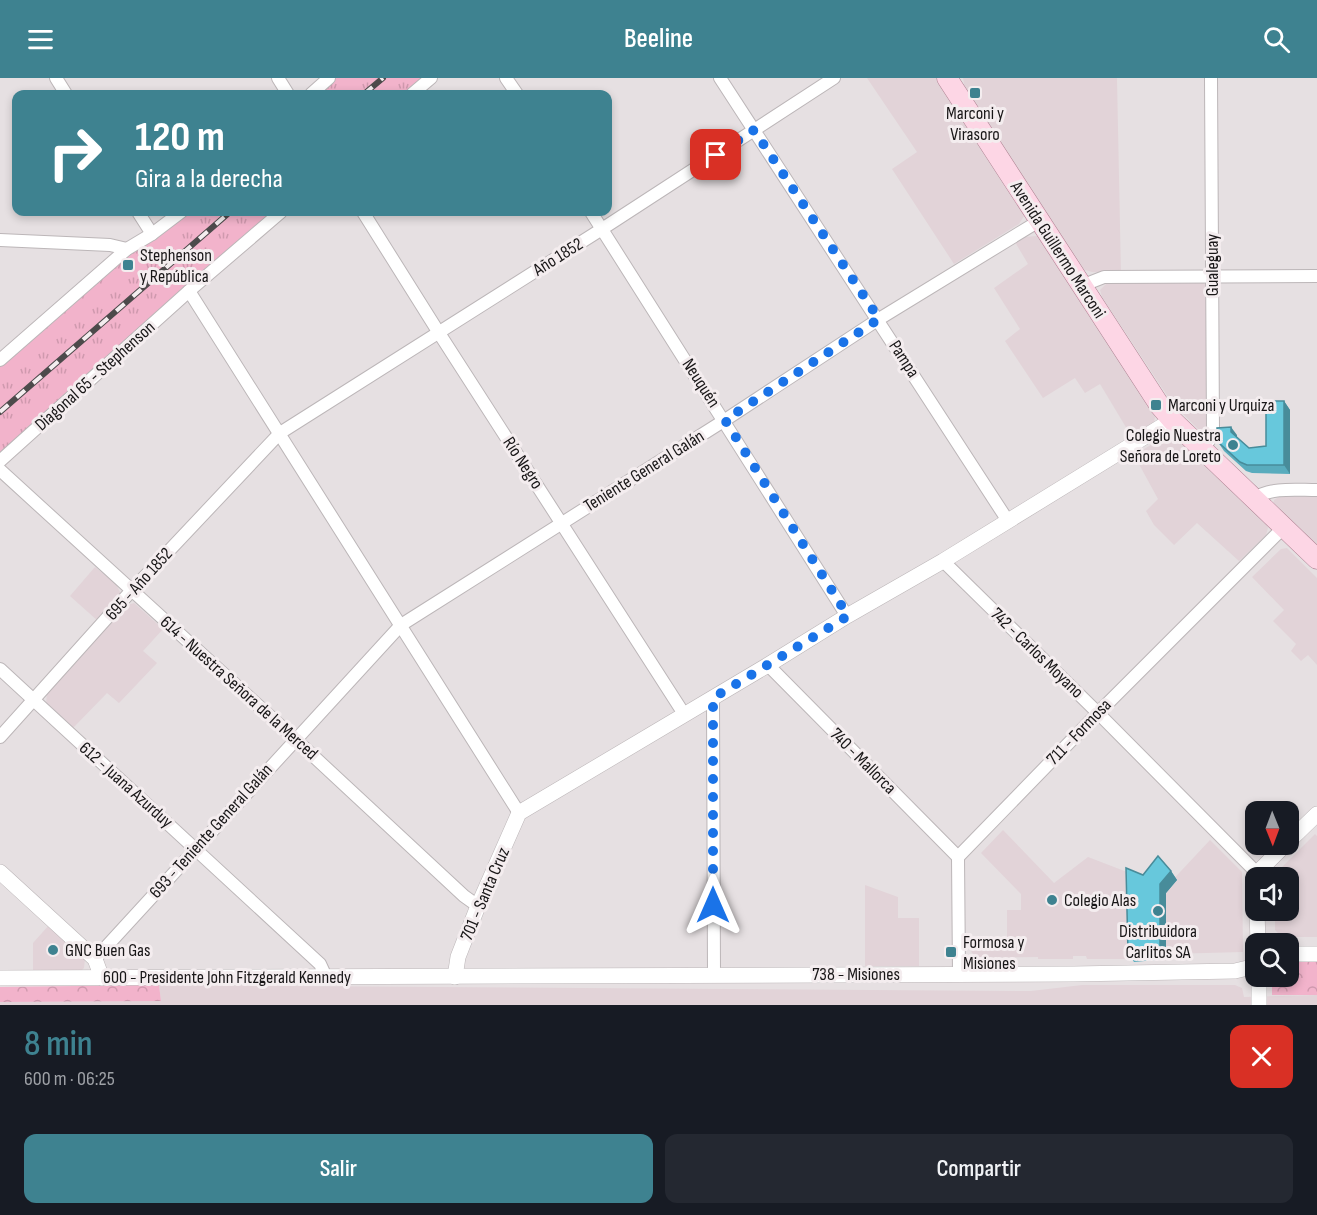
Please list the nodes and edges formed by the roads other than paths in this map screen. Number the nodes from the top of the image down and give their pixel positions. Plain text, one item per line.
1 (329, 78) edge
2 (431, 78) edge
3 (720, 78) edge
4 (834, 78) edge
5 (947, 78) edge
6 (1210, 78) edge
7 (316, 90) edge
8 (417, 90) edge
9 (754, 130) junction
10 (141, 216) edge
11 (176, 216) edge
12 (276, 216) edge
13 (366, 216) edge
14 (594, 216) edge
15 (1039, 221) junction
16 (602, 229) junction
17 (152, 234) junction
18 (0, 240) edge
19 (127, 249) junction
20 (1212, 276) junction
21 (1317, 276) edge
22 (1081, 286) junction
23 (189, 291) junction
24 (879, 319) junction
25 (439, 333) junction
26 (0, 360) edge
27 (725, 420) junction
28 (1172, 420) junction
29 (280, 433) junction
30 (1203, 450) junction
31 (0, 461) edge
32 (0, 470) edge
33 (1317, 490) edge
34 (1254, 498) junction
35 (1008, 521) junction
36 (562, 524) junction
37 (1284, 527) junction
38 (1317, 559) edge
39 (943, 561) junction
40 (132, 590) junction
41 (848, 616) junction
42 (401, 625) junction
43 (768, 665) junction
44 (0, 669) edge
45 (713, 698) junction
46 (34, 701) junction
47 (1098, 713) junction
48 (684, 714) junction
49 (0, 737) edge
50 (295, 739) junction
51 (519, 813) junction
52 (1317, 814) edge
53 (1299, 831) edge
54 (195, 848) junction
55 (1276, 855) edge
56 (958, 857) junction
57 (1249, 867) edge
58 (1264, 867) edge
59 (0, 872) edge
60 (478, 906) junction
61 (1299, 954) edge
62 (1317, 954) edge
63 (95, 959) junction
64 (1245, 969) edge
65 (959, 974) junction
66 (714, 975) junction
67 (326, 976) junction
68 (455, 976) junction
69 (0, 978) edge
70 (102, 978) junction
71 (1259, 987) edge
72 (1259, 1005) edge

1 - 7 street
2 - 8 street
3 - 9 street, Pampa
4 - 9 street, Año 1852
5 - 15 main road, Avenida Guillermo Marconi
6 - 20 street, Gualeguay
9 - 16 street, Año 1852
9 - 24 street, Pampa
10 - 17 street
11 - 17 street
12 - 23 street, Diagonal 65 - Stephenson
13 - 25 street, Río Negro
14 - 16 street, Neuquén
15 - 22 main road, Avenida Guillermo Marconi
15 - 24 street, Teniente General Galán
16 - 25 street, Año 1852
16 - 27 street, Neuquén
17 - 19 street
18 - 19 street
19 - 26 street
20 - 21 street
20 - 22 street
20 - 30 street, Gualeguay
22 - 28 main road, Avenida Guillermo Marconi
23 - 29 street
23 - 31 street, Diagonal 65 - Stephenson
24 - 27 street, Teniente General Galán
24 - 35 street, Pampa
25 - 29 street, Año 1852
25 - 36 street, Río Negro
27 - 36 street, Teniente General Galán
27 - 41 street, Neuquén
28 - 30 main road, Avenida Guillermo Marconi
28 - 35 street
29 - 40 street, 695 - Año 1852
29 - 42 street
30 - 34 main road, Avenida Guillermo Marconi
32 - 40 street, 614 - Nuestra Señora de la Merced
33 - 34 street
34 - 37 main road, Avenida Guillermo Marconi
35 - 39 street
36 - 42 street, Teniente General Galán
36 - 48 street, Río Negro
37 - 38 main road, Avenida Guillermo Marconi
37 - 47 street, 711 - Formosa
39 - 41 street
39 - 47 street, 742 - Carlos Moyano
40 - 46 street, 695 - Año 1852
40 - 50 street, 614 - Nuestra Señora de la Merced
41 - 43 street
42 - 50 street, 693 - Teniente General Galán
42 - 51 street
43 - 45 street
43 - 56 street, 740 - Mallorca
44 - 46 street, 612 - Juana Azurduy
45 - 48 street
45 - 66 street
46 - 49 street, 695 - Año 1852
46 - 54 street, 612 - Juana Azurduy
47 - 56 street, 711 - Formosa
47 - 57 street, 742 - Carlos Moyano
48 - 51 street
50 - 54 street, 693 - Teniente General Galán
50 - 60 street, 614 - Nuestra Señora de la Merced
51 - 60 street, 701 - Santa Cruz
52 - 53 street
54 - 63 street, 693 - Teniente General Galán
54 - 67 street, 612 - Juana Azurduy
55 - 58 street
56 - 65 street
59 - 63 street
60 - 68 street, 701 - Santa Cruz
61 - 62 street
63 - 70 street
64 - 65 street, 738 - Misiones
65 - 66 street, 738 - Misiones
66 - 68 street, 738 - Misiones
67 - 68 street, 600 - Presidente John Fitzgerald Kennedy
67 - 70 street, 600 - Presidente John Fitzgerald Kennedy
69 - 70 street, 600 - Presidente John Fitzgerald Kennedy
71 - 72 street

